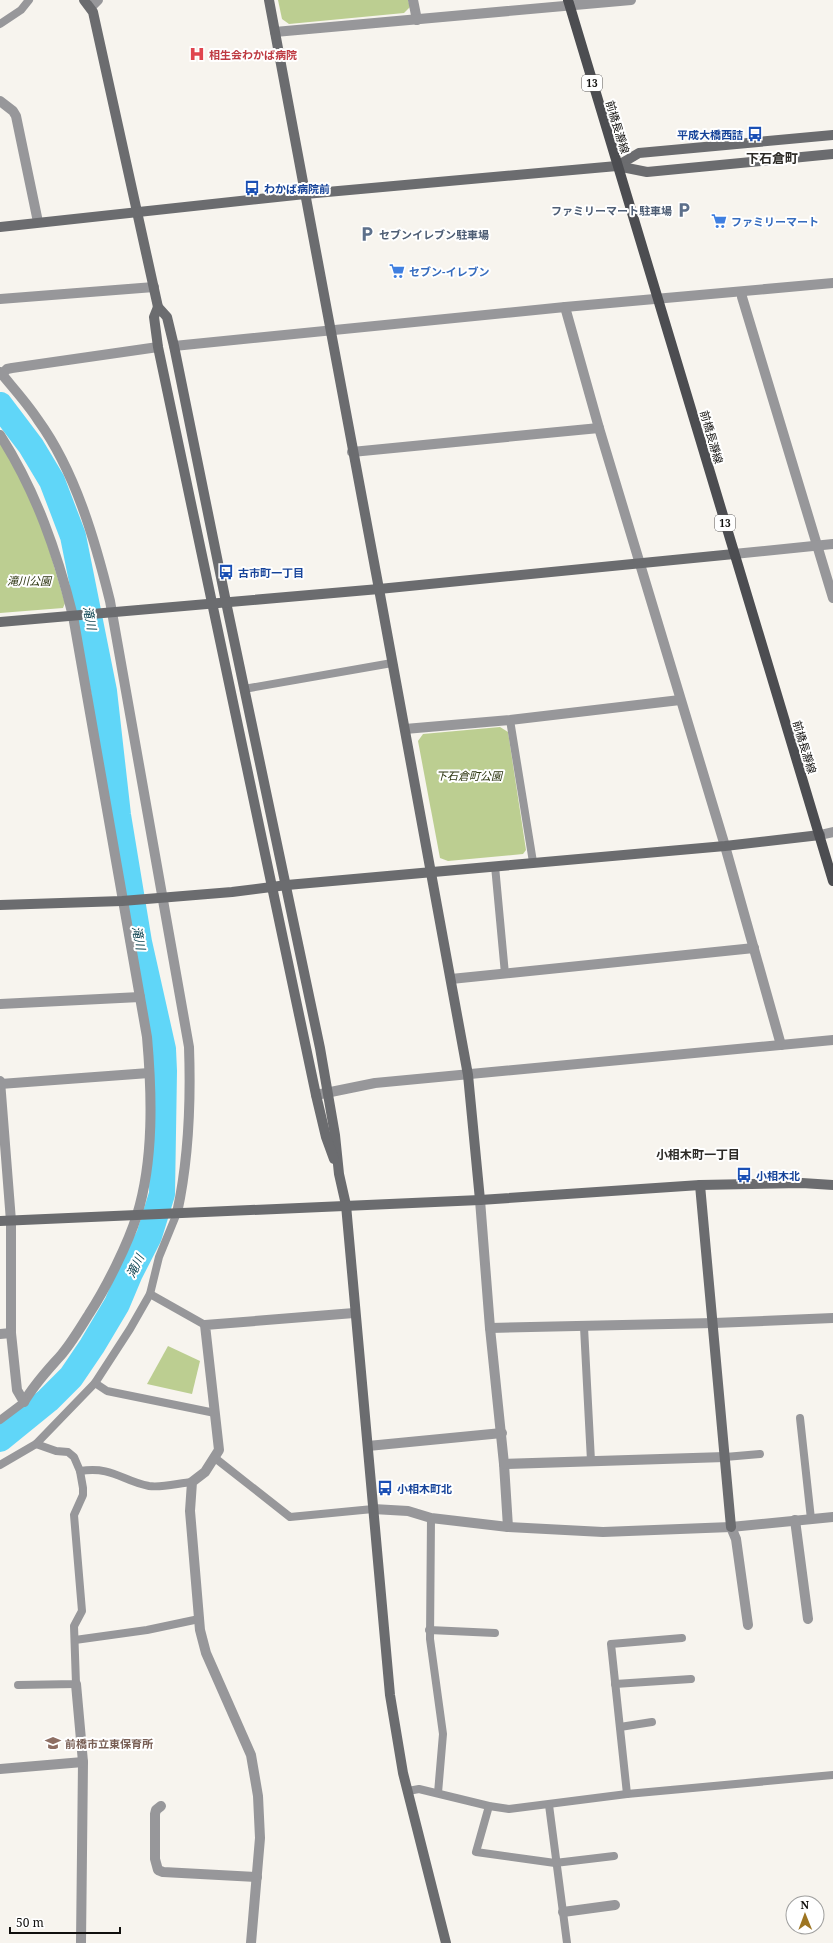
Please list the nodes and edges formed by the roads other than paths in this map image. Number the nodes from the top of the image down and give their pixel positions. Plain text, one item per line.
1 (29, 0) edge
2 (269, 0) edge
3 (413, 0) edge
4 (631, 0) edge
5 (91, 2) edge
6 (569, 3) edge
7 (417, 20) junction
8 (0, 24) edge
9 (275, 32) junction
10 (0, 101) edge
11 (833, 135) edge
12 (833, 154) edge
13 (617, 166) junction
14 (305, 194) junction
15 (136, 211) junction
16 (38, 222) junction
17 (0, 227) edge
18 (833, 283) edge
19 (154, 287) junction
20 (742, 292) junction
21 (0, 299) edge
22 (659, 299) junction
23 (158, 307) junction
24 (566, 307) junction
25 (331, 330) junction
26 (158, 346) junction
27 (174, 346) junction
28 (1, 373) edge
29 (599, 428) junction
30 (0, 435) edge
31 (352, 452) junction
32 (833, 544) edge
33 (818, 546) junction
34 (734, 554) junction
35 (641, 563) junction
36 (380, 590) junction
37 (833, 598) edge
38 (226, 602) junction
39 (213, 604) junction
40 (112, 613) junction
41 (73, 616) junction
42 (0, 622) edge
43 (392, 663) junction
44 (244, 689) junction
45 (680, 700) junction
46 (510, 720) junction
47 (405, 729) junction
48 (833, 832) edge
49 (820, 835) junction
50 (725, 846) junction
51 (532, 862) junction
52 (495, 866) junction
53 (431, 871) junction
54 (833, 880) edge
55 (286, 885) junction
56 (273, 887) junction
57 (160, 898) junction
58 (124, 901) junction
59 (0, 905) edge
60 (754, 948) junction
61 (505, 974) junction
62 (451, 979) junction
63 (140, 997) junction
64 (0, 1004) edge
65 (833, 1040) edge
66 (781, 1044) junction
67 (149, 1073) junction
68 (468, 1075) junction
69 (0, 1083) edge
70 (326, 1093) junction
71 (316, 1096) junction
72 (339, 1174) junction
73 (700, 1185) junction
74 (833, 1185) edge
75 (480, 1200) junction
76 (346, 1205) junction
77 (174, 1213) junction
78 (139, 1215) junction
79 (0, 1221) edge
80 (11, 1221) junction
81 (150, 1294) junction
82 (354, 1313) junction
83 (833, 1318) edge
84 (714, 1323) junction
85 (205, 1325) junction
86 (584, 1327) junction
87 (490, 1328) junction
88 (11, 1333) junction
89 (0, 1334) edge
90 (95, 1383) junction
91 (24, 1402) junction
92 (215, 1413) junction
93 (800, 1418) dead end
94 (0, 1420) edge
95 (502, 1433) junction
96 (36, 1444) junction
97 (368, 1446) junction
98 (760, 1454) dead end
99 (725, 1457) junction
100 (215, 1458) junction
101 (591, 1460) junction
102 (504, 1464) junction
103 (0, 1465) edge
104 (80, 1471) junction
105 (192, 1482) junction
106 (373, 1509) junction
107 (833, 1517) edge
108 (432, 1518) junction
109 (811, 1519) junction
110 (795, 1520) junction
111 (508, 1527) junction
112 (730, 1527) junction
113 (199, 1619) junction
114 (808, 1619) dead end
115 (748, 1625) dead end
116 (430, 1630) junction
117 (495, 1633) dead end
118 (682, 1638) dead end
119 (74, 1640) junction
120 (691, 1679) dead end
121 (76, 1684) junction
122 (615, 1684) junction
123 (18, 1685) dead end
124 (652, 1722) dead end
125 (620, 1727) junction
126 (83, 1762) junction
127 (0, 1770) edge
128 (833, 1775) edge
129 (408, 1791) junction
130 (438, 1793) junction
131 (627, 1794) junction
132 (549, 1805) junction
133 (161, 1806) dead end
134 (489, 1806) junction
135 (614, 1856) dead end
136 (556, 1863) junction
137 (257, 1877) junction
138 (615, 1905) dead end
139 (563, 1912) junction
140 (81, 1943) edge
141 (251, 1943) edge
142 (446, 1943) edge
143 (567, 1943) edge

1 - 8 lane
2 - 9 street
3 - 7 street
4 - 6 street
5 - 15 street
6 - 7 street
6 - 13 main road, 前橋長瀞線 / 13
7 - 9 street
9 - 14 street
10 - 16 street
11 - 13 street
12 - 13 street
13 - 14 street
13 - 22 main road, 前橋長瀞線 / 13
14 - 15 street
14 - 25 street
15 - 16 street
15 - 19 street
16 - 17 street
18 - 20 street
19 - 21 street
19 - 23 street
20 - 22 street
20 - 33 street
22 - 24 street
22 - 34 main road, 前橋長瀞線 / 13
23 - 26 street
23 - 27 street
24 - 25 street
24 - 29 street
25 - 27 street
25 - 31 street
26 - 28 street
26 - 39 street
27 - 38 street
28 - 40 street
29 - 31 street
29 - 35 street
30 - 41 street
31 - 36 street
32 - 33 street
33 - 34 street
33 - 37 street
34 - 35 street
34 - 49 main road, 前橋長瀞線 / 13
35 - 36 street
35 - 45 street
36 - 38 street
36 - 43 street
38 - 39 street
38 - 44 street
39 - 40 street
39 - 56 street
40 - 41 street
40 - 57 street
41 - 42 street
41 - 58 street
43 - 44 lane
43 - 47 street
44 - 55 street
45 - 46 street
45 - 50 street
46 - 47 street
46 - 51 lane
47 - 53 street
48 - 49 street
49 - 50 street
49 - 54 main road, 前橋長瀞線 / 13
50 - 51 street
50 - 60 street
51 - 52 street
52 - 53 street
52 - 61 lane
53 - 55 street
53 - 62 street
55 - 56 street
55 - 70 street
56 - 57 street
56 - 71 street
57 - 58 street
57 - 77 street
58 - 59 street
58 - 63 street
60 - 61 street
60 - 66 street
61 - 62 street
62 - 68 street
63 - 64 street
63 - 67 street
65 - 66 street
66 - 68 street
67 - 69 street
67 - 78 street
68 - 70 street
68 - 75 street
69 - 80 street
70 - 71 street
70 - 72 street
71 - 72 street
72 - 76 street
73 - 74 street
73 - 75 street
73 - 84 street
75 - 76 street
75 - 87 street
76 - 77 street
76 - 82 street
77 - 78 street
77 - 81 lane
78 - 80 street
78 - 91 street
79 - 80 street
80 - 88 street
81 - 85 lane
81 - 90 lane
82 - 85 street
82 - 97 street
83 - 84 street
84 - 86 street
84 - 99 street
85 - 92 street
86 - 87 street
86 - 101 lane
87 - 95 street
88 - 89 street
88 - 91 street
90 - 92 lane
90 - 96 lane
91 - 94 lane
92 - 100 street
93 - 109 lane
95 - 97 street
95 - 102 street
96 - 103 lane
96 - 104 lane
97 - 106 street
98 - 99 lane
99 - 101 street
99 - 112 street
100 - 105 street
100 - 106 lane
101 - 102 street
102 - 111 street
104 - 105 lane
104 - 119 lane
105 - 113 street
106 - 108 street
106 - 129 street
107 - 109 street
108 - 111 street
108 - 116 lane
109 - 110 street
110 - 112 street
110 - 114 street
111 - 112 street
112 - 115 street
113 - 119 lane
113 - 137 street
116 - 117 lane
116 - 130 lane
118 - 122 lane
119 - 121 lane
120 - 122 lane
121 - 123 lane
121 - 126 street
122 - 125 lane
124 - 125 lane
125 - 131 lane
126 - 127 street
126 - 140 street
128 - 131 lane
129 - 130 lane
129 - 142 street
130 - 134 lane
131 - 132 lane
132 - 134 lane
132 - 136 lane
133 - 137 street
134 - 136 lane
135 - 136 lane
136 - 139 lane
137 - 141 street
138 - 139 street
139 - 143 lane

